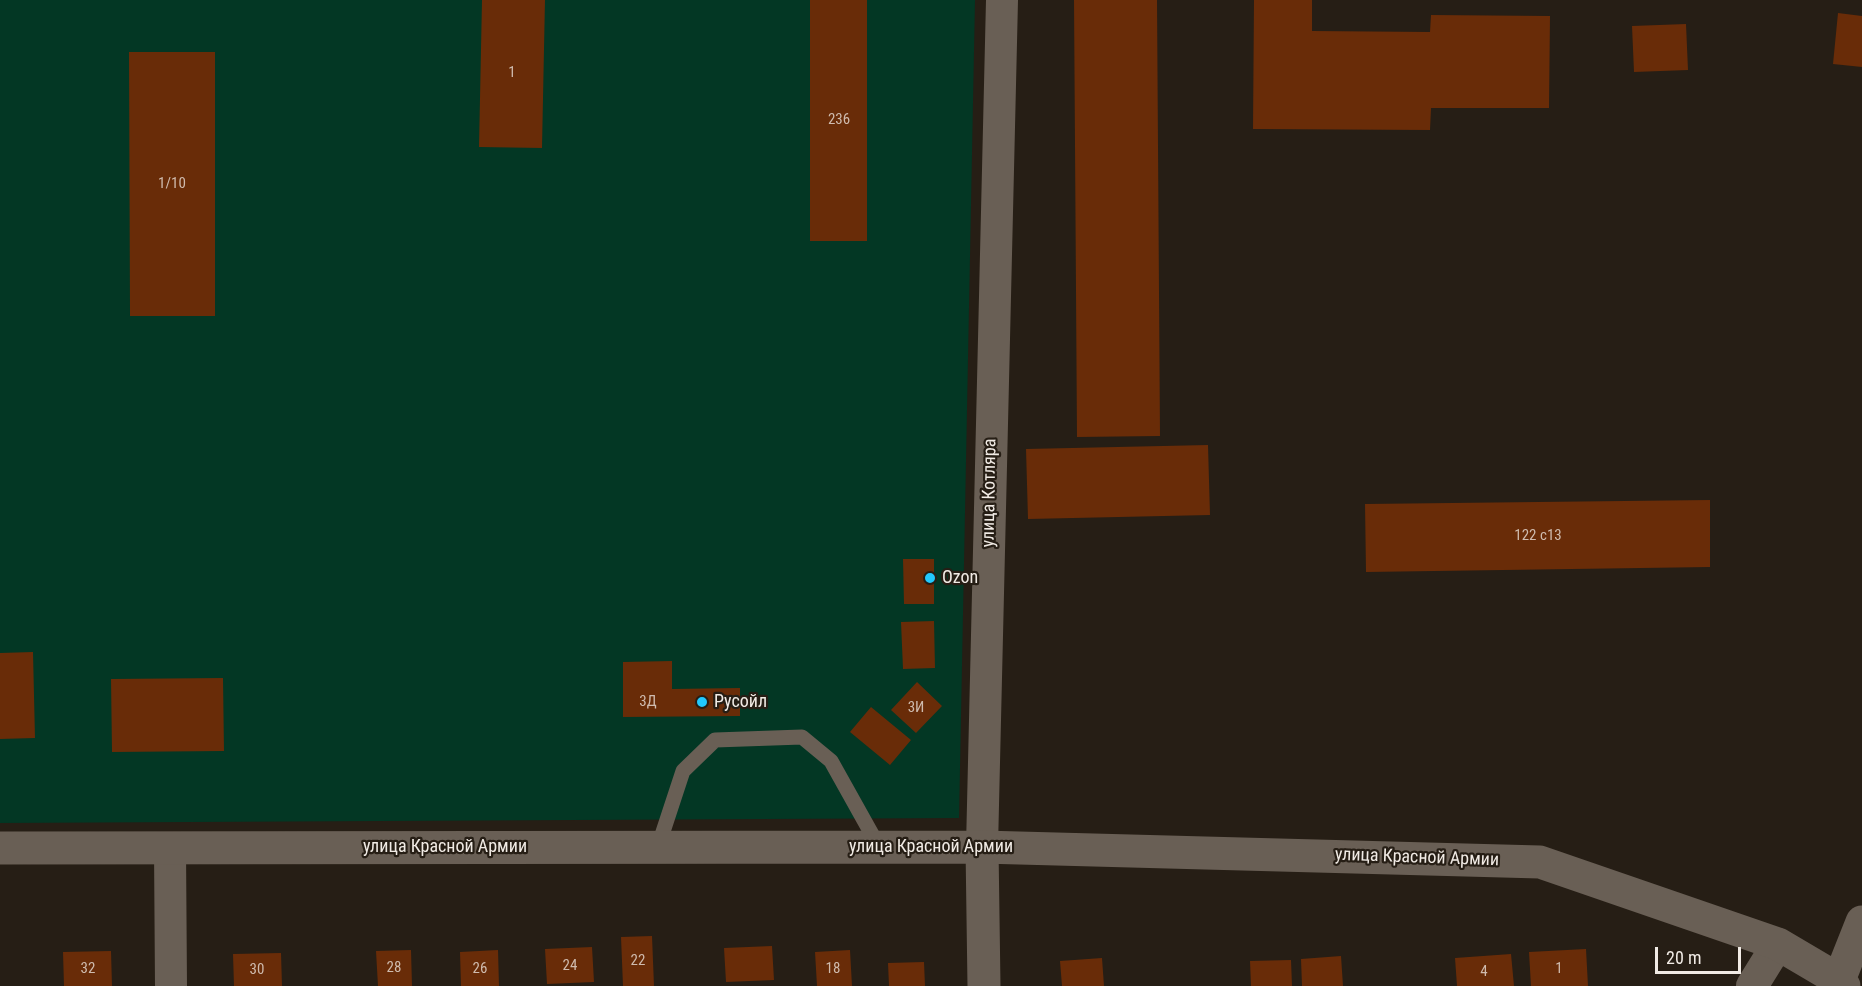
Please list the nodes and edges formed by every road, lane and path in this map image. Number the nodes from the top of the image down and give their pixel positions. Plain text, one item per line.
1 (1002, 0) edge
2 (658, 847) junction
3 (879, 847) junction
4 (982, 847) junction
5 (0, 848) edge
6 (170, 848) junction
7 (1862, 922) edge
8 (1778, 944) junction
9 (1841, 983) edge
10 (171, 986) edge
11 (984, 986) edge
12 (1752, 986) edge

1 - 4 street, улица Котляра
2 - 3 street, улица Красной Армии
2 - 3 lane
2 - 6 street, улица Красной Армии
3 - 4 street, улица Красной Армии
4 - 8 street, улица Красной Армии
4 - 11 street, улица Котляра
5 - 6 street, улица Красной Армии
6 - 10 street
7 - 9 street
8 - 9 street, улица Красной Армии
8 - 12 street

